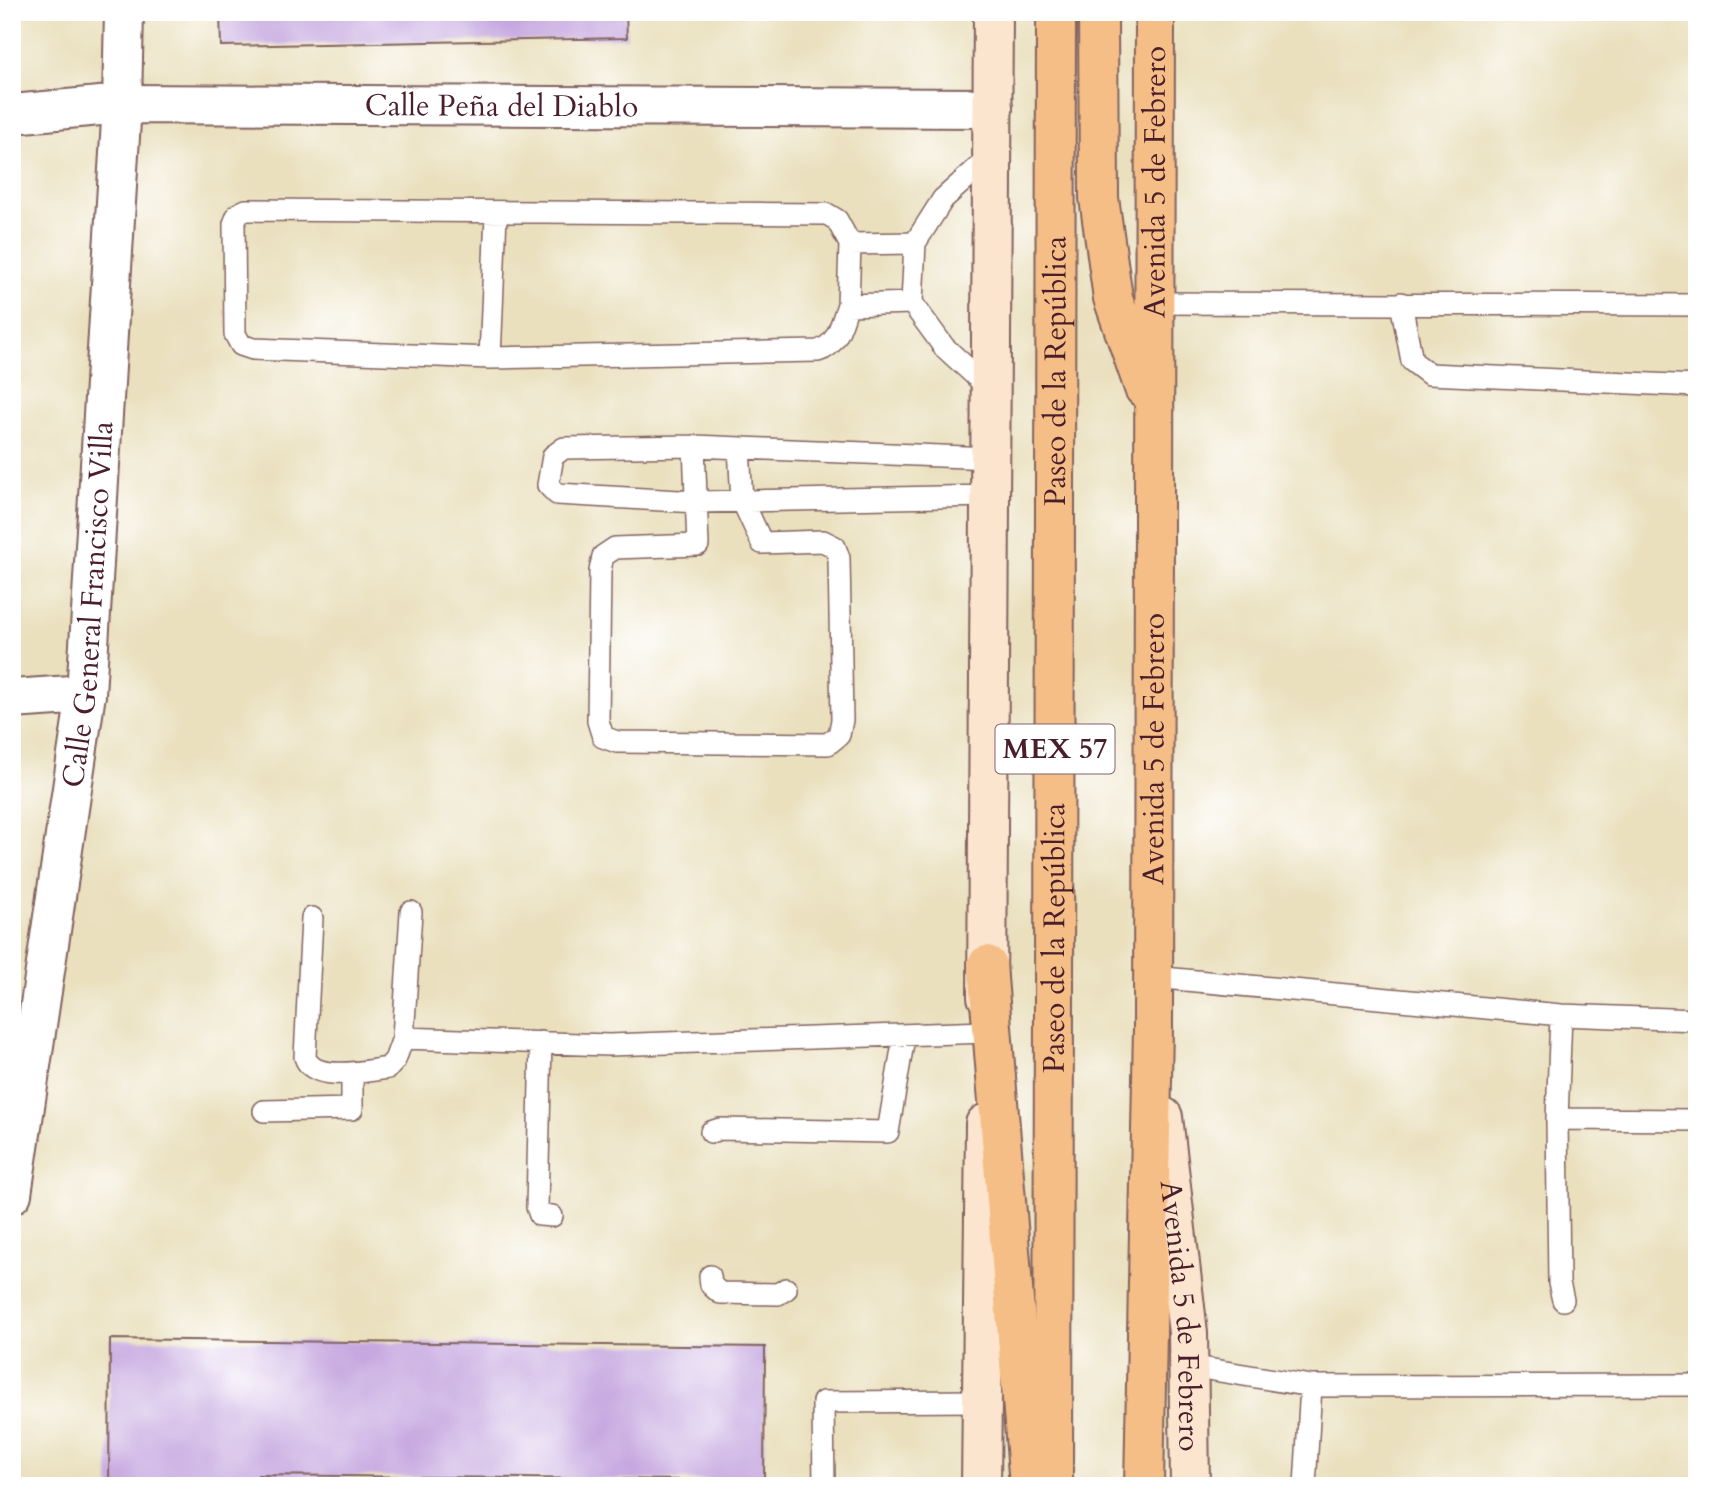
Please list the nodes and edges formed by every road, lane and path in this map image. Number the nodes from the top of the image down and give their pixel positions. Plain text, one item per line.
1 (124, 12) edge
2 (993, 12) edge
3 (1056, 12) edge
4 (1098, 12) edge
5 (1155, 12) edge
6 (122, 104) junction
7 (993, 108) junction
8 (12, 114) edge
9 (992, 155) junction
10 (496, 214) junction
11 (915, 243) junction
12 (850, 244) junction
13 (912, 303) junction
14 (1154, 303) junction
15 (1402, 303) junction
16 (848, 305) junction
17 (1697, 305) edge
18 (490, 358) junction
19 (1697, 386) edge
20 (991, 390) junction
21 (1155, 420) junction
22 (694, 446) junction
23 (739, 448) junction
24 (990, 458) junction
25 (990, 496) junction
26 (743, 500) junction
27 (697, 502) junction
28 (86, 694) junction
29 (12, 699) edge
30 (411, 912) dead end
31 (312, 918) dead end
32 (987, 965) junction
33 (1153, 977) junction
34 (1561, 1015) junction
35 (1697, 1020) edge
36 (1153, 1028) junction
37 (986, 1031) junction
38 (904, 1037) junction
39 (403, 1038) junction
40 (541, 1042) junction
41 (352, 1073) junction
42 (264, 1111) dead end
43 (1557, 1119) junction
44 (1697, 1120) edge
45 (711, 1132) dead end
46 (12, 1194) edge
47 (552, 1216) dead end
48 (710, 1276) dead end
49 (786, 1289) dead end
50 (1563, 1300) dead end
51 (1189, 1366) junction
52 (1697, 1385) edge
53 (1311, 1386) junction
54 (982, 1401) junction
55 (824, 1486) edge
56 (981, 1486) edge
57 (1029, 1486) edge
58 (1053, 1486) edge
59 (1144, 1486) edge
60 (1190, 1486) edge
61 (1305, 1486) edge

1 - 6 street, Calle General Francisco Villa
2 - 7 main road
3 - 58 highway, Paseo de la República / MEX 57
4 - 21 highway
5 - 14 highway, Avenida 5 de Febrero / MEX 57
6 - 7 street, Calle Peña del Diablo
6 - 8 street, Calle Peña del Diablo
6 - 28 street, Calle General Francisco Villa
7 - 9 main road
9 - 11 lane
9 - 20 main road
10 - 12 lane
10 - 18 lane
10 - 18 lane
11 - 12 lane
11 - 13 lane
12 - 16 lane
13 - 16 lane
13 - 20 lane
14 - 15 lane
14 - 21 highway, Avenida 5 de Febrero / MEX 57
15 - 17 lane
15 - 19 lane
16 - 18 lane
20 - 24 main road
21 - 33 highway, Avenida 5 de Febrero / MEX 57
22 - 23 lane
22 - 27 lane
22 - 27 lane
23 - 24 lane
23 - 26 lane
24 - 25 main road
25 - 26 lane
25 - 32 main road
26 - 27 lane
26 - 27 lane
28 - 29 street
28 - 46 street, Calle General Francisco Villa
30 - 39 lane
31 - 41 lane
32 - 37 main road
32 - 57 highway
33 - 34 lane
33 - 36 highway, Avenida 5 de Febrero / MEX 57
34 - 35 lane
34 - 43 lane
36 - 51 main road, Avenida 5 de Febrero
36 - 59 highway, MEX 57
37 - 38 lane
37 - 54 main road
38 - 40 lane
38 - 45 lane
39 - 40 lane
39 - 41 lane
40 - 47 lane
41 - 42 lane
43 - 44 lane
43 - 50 lane
48 - 49 lane
51 - 53 lane
51 - 60 main road, Avenida 5 de Febrero
52 - 53 lane
53 - 61 lane
54 - 55 lane
54 - 56 main road

